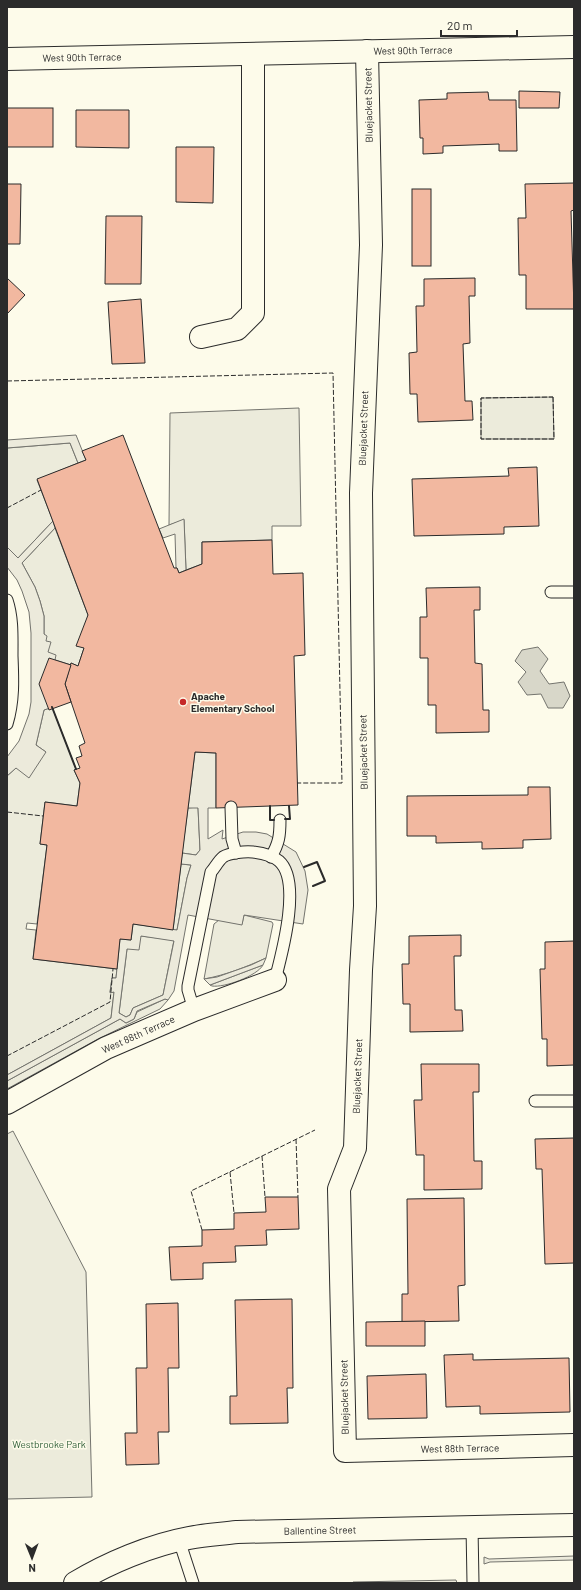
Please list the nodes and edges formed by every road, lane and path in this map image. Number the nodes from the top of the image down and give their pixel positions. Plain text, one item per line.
1 (574, 47) edge
2 (367, 50) junction
3 (253, 55) junction
4 (7, 58) edge
5 (201, 336) dead end
6 (551, 592) dead end
7 (574, 592) edge
8 (7, 600) edge
9 (7, 724) edge
10 (230, 807) dead end
11 (280, 820) dead end
12 (236, 853) junction
13 (271, 857) junction
14 (276, 980) joint
15 (194, 1010) junction
16 (574, 1101) edge
17 (535, 1102) dead end
18 (7, 1103) edge
19 (574, 1445) edge
20 (345, 1451) joint
21 (574, 1525) edge
22 (472, 1527) junction
23 (180, 1540) junction
24 (75, 1583) edge
25 (193, 1583) edge
26 (473, 1583) edge

1 - 2 street, West 90th Terrace
2 - 3 street, West 90th Terrace
2 - 20 street, Bluejacket Street
3 - 4 street, West 90th Terrace
3 - 5 street
6 - 7 lane
8 - 9 lane
10 - 12 lane
11 - 13 lane
12 - 13 lane
12 - 15 lane
13 - 14 lane
14 - 15 street, West 88th Terrace
15 - 18 street, West 88th Terrace
16 - 17 lane
19 - 20 street, West 88th Terrace
21 - 22 street, Ballentine Street
22 - 23 street, Ballentine Street
22 - 26 lane
23 - 24 street, Ballentine Street
23 - 25 lane

